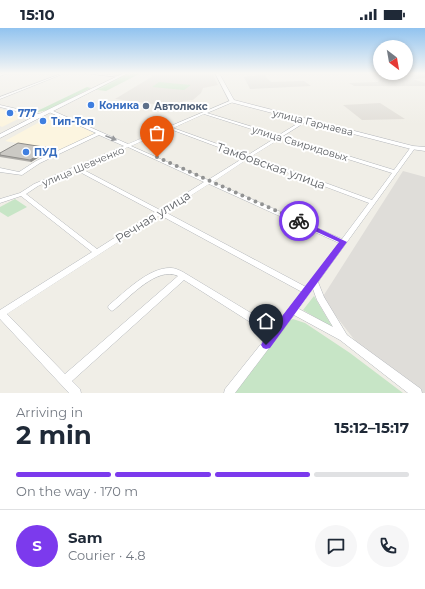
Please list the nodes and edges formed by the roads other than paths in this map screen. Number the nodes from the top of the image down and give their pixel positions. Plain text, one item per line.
1 (20, 90) edge
2 (91, 90) edge
3 (226, 90) edge
4 (0, 98) edge
5 (232, 101) junction
6 (0, 106) edge
7 (50, 111) junction
8 (204, 113) junction
9 (40, 116) junction
10 (306, 120) junction
11 (170, 128) junction
12 (99, 133) junction
13 (0, 136) edge
14 (279, 136) junction
15 (130, 146) junction
16 (413, 148) junction
17 (425, 149) edge
18 (247, 157) junction
19 (77, 168) junction
20 (0, 170) edge
21 (395, 172) junction
22 (209, 181) junction
23 (22, 194) junction
24 (0, 201) edge
25 (373, 202) junction
26 (159, 213) junction
27 (343, 242) junction
28 (97, 252) junction
29 (184, 276) junction
30 (314, 281) junction
31 (307, 291) junction
32 (112, 307) dead end
33 (293, 310) junction
34 (0, 314) edge
35 (276, 333) junction
36 (344, 338) junction
37 (65, 381) junction
38 (76, 393) edge
39 (229, 393) edge
40 (417, 393) edge

1 - 4 street
2 - 7 street
3 - 5 street
5 - 8 street, улица Шевченко
5 - 10 street, улица Гарнаева
6 - 9 street
7 - 9 street
7 - 12 street
8 - 11 street, улица Шевченко
8 - 14 street, улица Свиридовых
9 - 13 street
10 - 14 street, Речная улица
10 - 16 street, улица Гарнаева
11 - 15 street, улица Шевченко
11 - 18 street, Тамбовская улица
12 -> 15 street
12 - 20 street
14 - 18 street, Речная улица
14 - 21 street, улица Свиридовых
15 - 19 street, улица Шевченко
15 - 22 street
16 - 17 street, улица Гарнаева
16 - 21 street
18 - 22 street, Речная улица
18 - 25 street, Тамбовская улица
19 - 23 street, улица Шевченко
19 - 26 street
21 - 25 street
22 - 26 street, Речная улица
22 - 27 street
23 - 24 street, улица Шевченко
23 - 28 street
25 - 27 street
26 - 28 street, Речная улица
26 - 31 street
27 - 30 street
28 - 34 street, Речная улица
29 - 32 street
29 - 35 street
29 - 37 street
30 - 31 street
30 - 36 street
31 - 33 street
33 - 35 street
33 - 36 street
34 - 37 street
35 - 39 street
36 - 40 street
37 - 38 street

